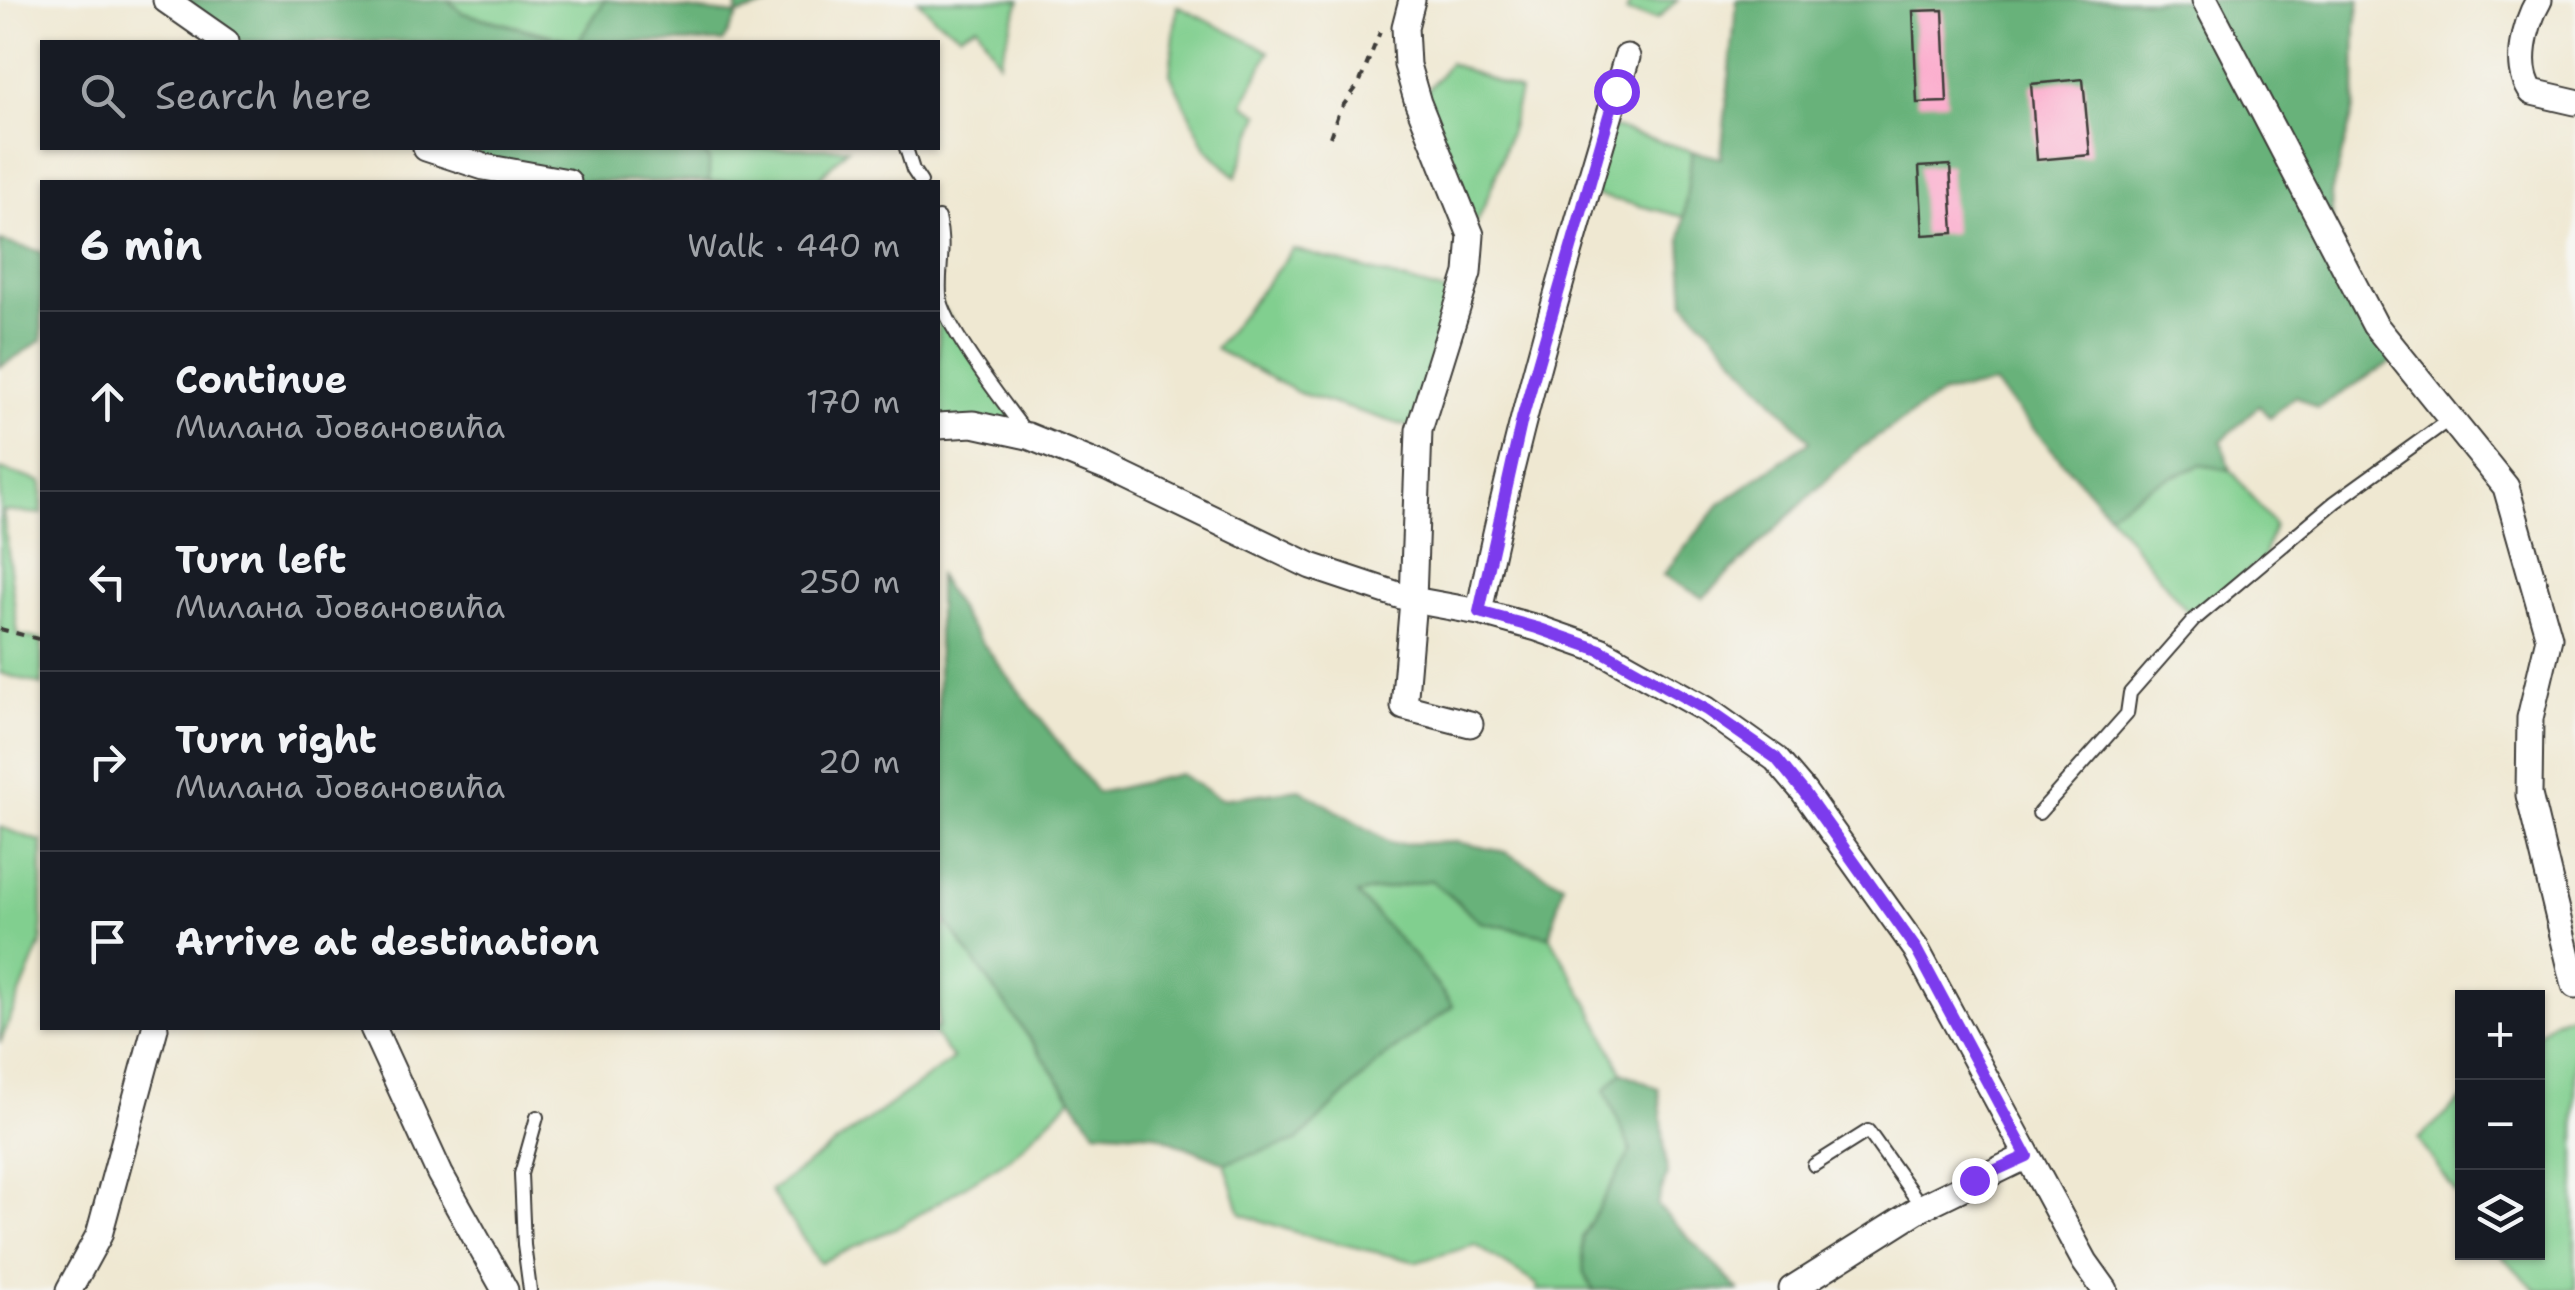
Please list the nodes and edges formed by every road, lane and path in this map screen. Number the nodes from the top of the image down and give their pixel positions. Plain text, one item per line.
1 (166, 0) edge
2 (1412, 0) edge
3 (2206, 0) edge
4 (2539, 0) edge
5 (1381, 30) dead end
6 (223, 40) edge
7 (1627, 57) dead end
8 (2575, 102) edge
9 (1330, 137) dead end
10 (432, 150) edge
11 (907, 150) edge
12 (556, 180) edge
13 (919, 180) edge
14 (940, 227) edge
15 (940, 298) edge
16 (940, 298) edge
17 (2450, 419) junction
18 (940, 426) edge
19 (1028, 436) junction
20 (1413, 600) junction
21 (1479, 612) junction
22 (0, 629) edge
23 (40, 639) edge
24 (1470, 724) dead end
25 (2039, 814) dead end
26 (2575, 985) edge
27 (153, 1030) edge
28 (375, 1030) edge
29 (537, 1116) dead end
30 (2027, 1156) junction
31 (1814, 1165) dead end
32 (1922, 1207) junction
33 (1792, 1289) edge
34 (69, 1290) edge
35 (505, 1290) edge
36 (530, 1290) edge
37 (2104, 1290) edge

1 - 6 street
2 - 20 street
3 - 17 street
4 - 8 street
5 - 9 path
7 - 21 street
10 - 12 street
11 - 13 lane
14 - 16 lane
15 - 19 lane
17 - 25 lane
17 - 26 street
18 - 19 street
19 - 20 street
20 - 21 street
20 - 24 street
21 - 30 street
22 - 23 path
27 - 34 street
28 - 35 street
29 - 36 lane
30 - 32 street
30 - 37 street
31 - 32 lane
32 - 33 street

